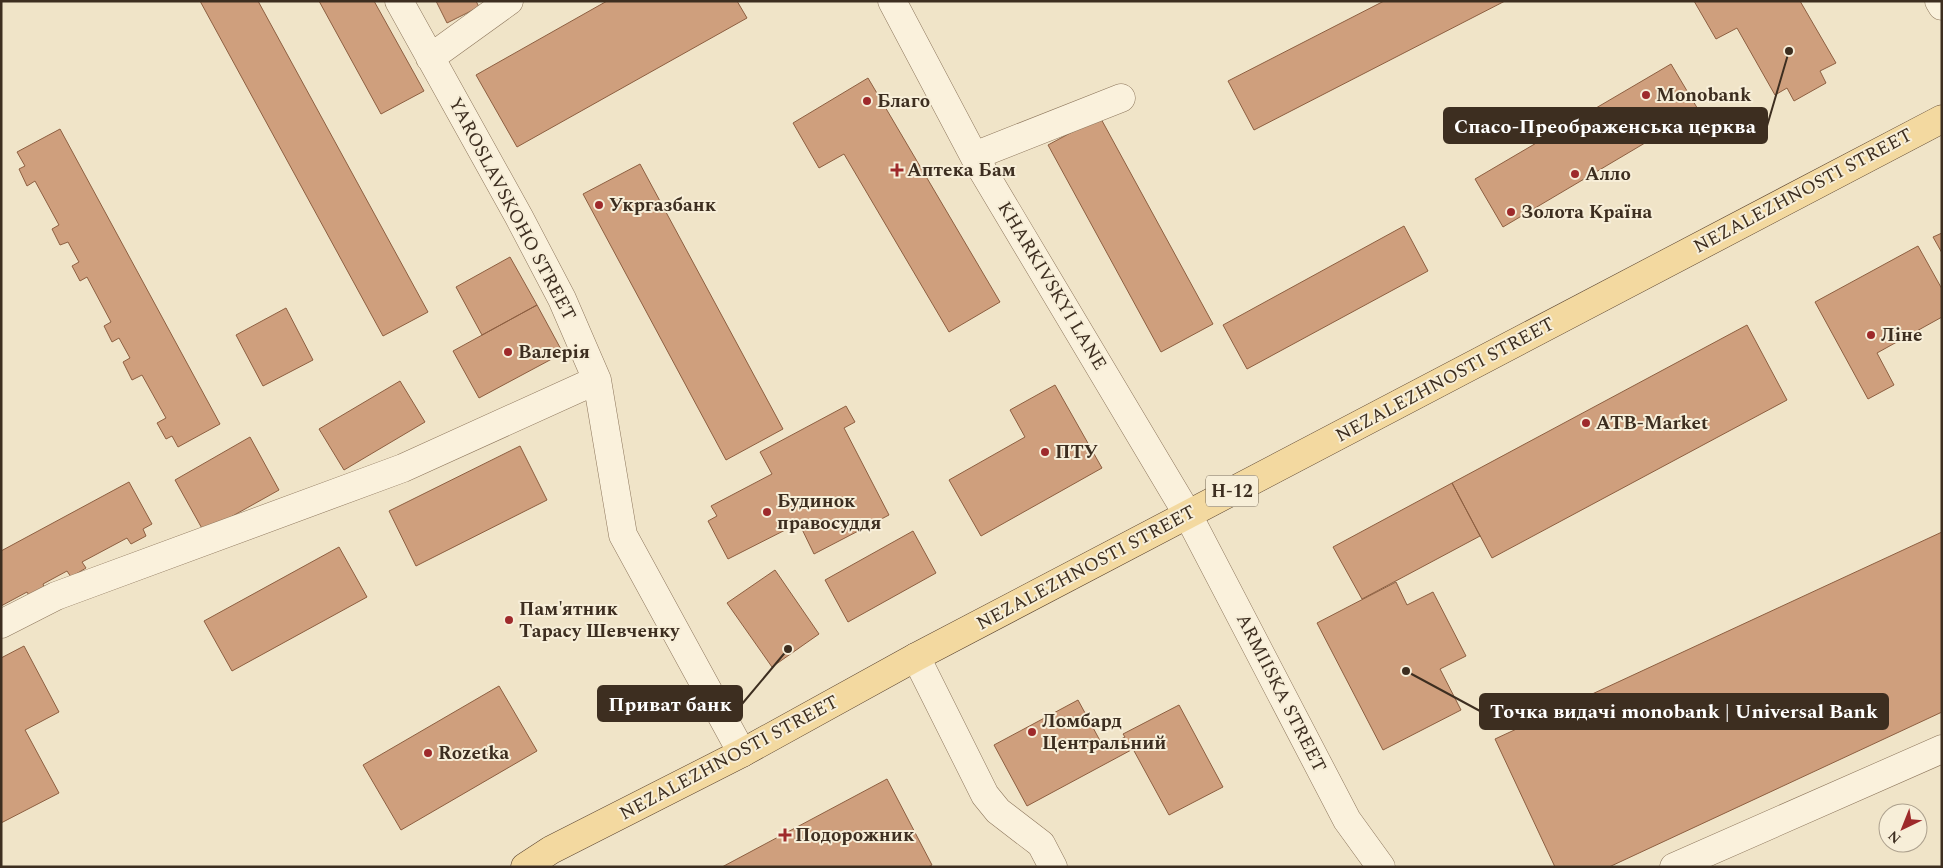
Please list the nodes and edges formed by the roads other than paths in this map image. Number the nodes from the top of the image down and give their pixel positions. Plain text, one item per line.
1 (399, 1) edge
2 (510, 1) edge
3 (892, 1) edge
4 (1940, 1) edge
5 (1942, 6) edge
6 (430, 58) junction
7 (1121, 98) dead end
8 (1942, 119) edge
9 (974, 156) junction
10 (596, 380) junction
11 (1188, 515) junction
12 (1, 624) edge
13 (916, 657) junction
14 (1942, 749) edge
15 (742, 753) junction
16 (524, 867) edge
17 (1053, 867) edge
18 (1381, 867) edge
19 (1674, 867) edge

1 - 6 street, YAROSLAVSKOHO STREET
2 - 6 street
3 - 9 street, KHARKIVSKYI LANE
4 - 5 street
6 - 10 street, YAROSLAVSKOHO STREET
7 - 9 street
8 - 11 main road, NEZALEZHNOSTI STREET / Н-12
9 - 11 street, KHARKIVSKYI LANE
10 - 12 street
10 - 15 street, YAROSLAVSKOHO STREET
11 - 13 main road, NEZALEZHNOSTI STREET / Н-12
11 - 18 street, ARMIISKA STREET
13 - 15 main road, NEZALEZHNOSTI STREET / Н-12
13 - 17 street
14 - 19 street
15 - 16 main road, NEZALEZHNOSTI STREET / Н-12

